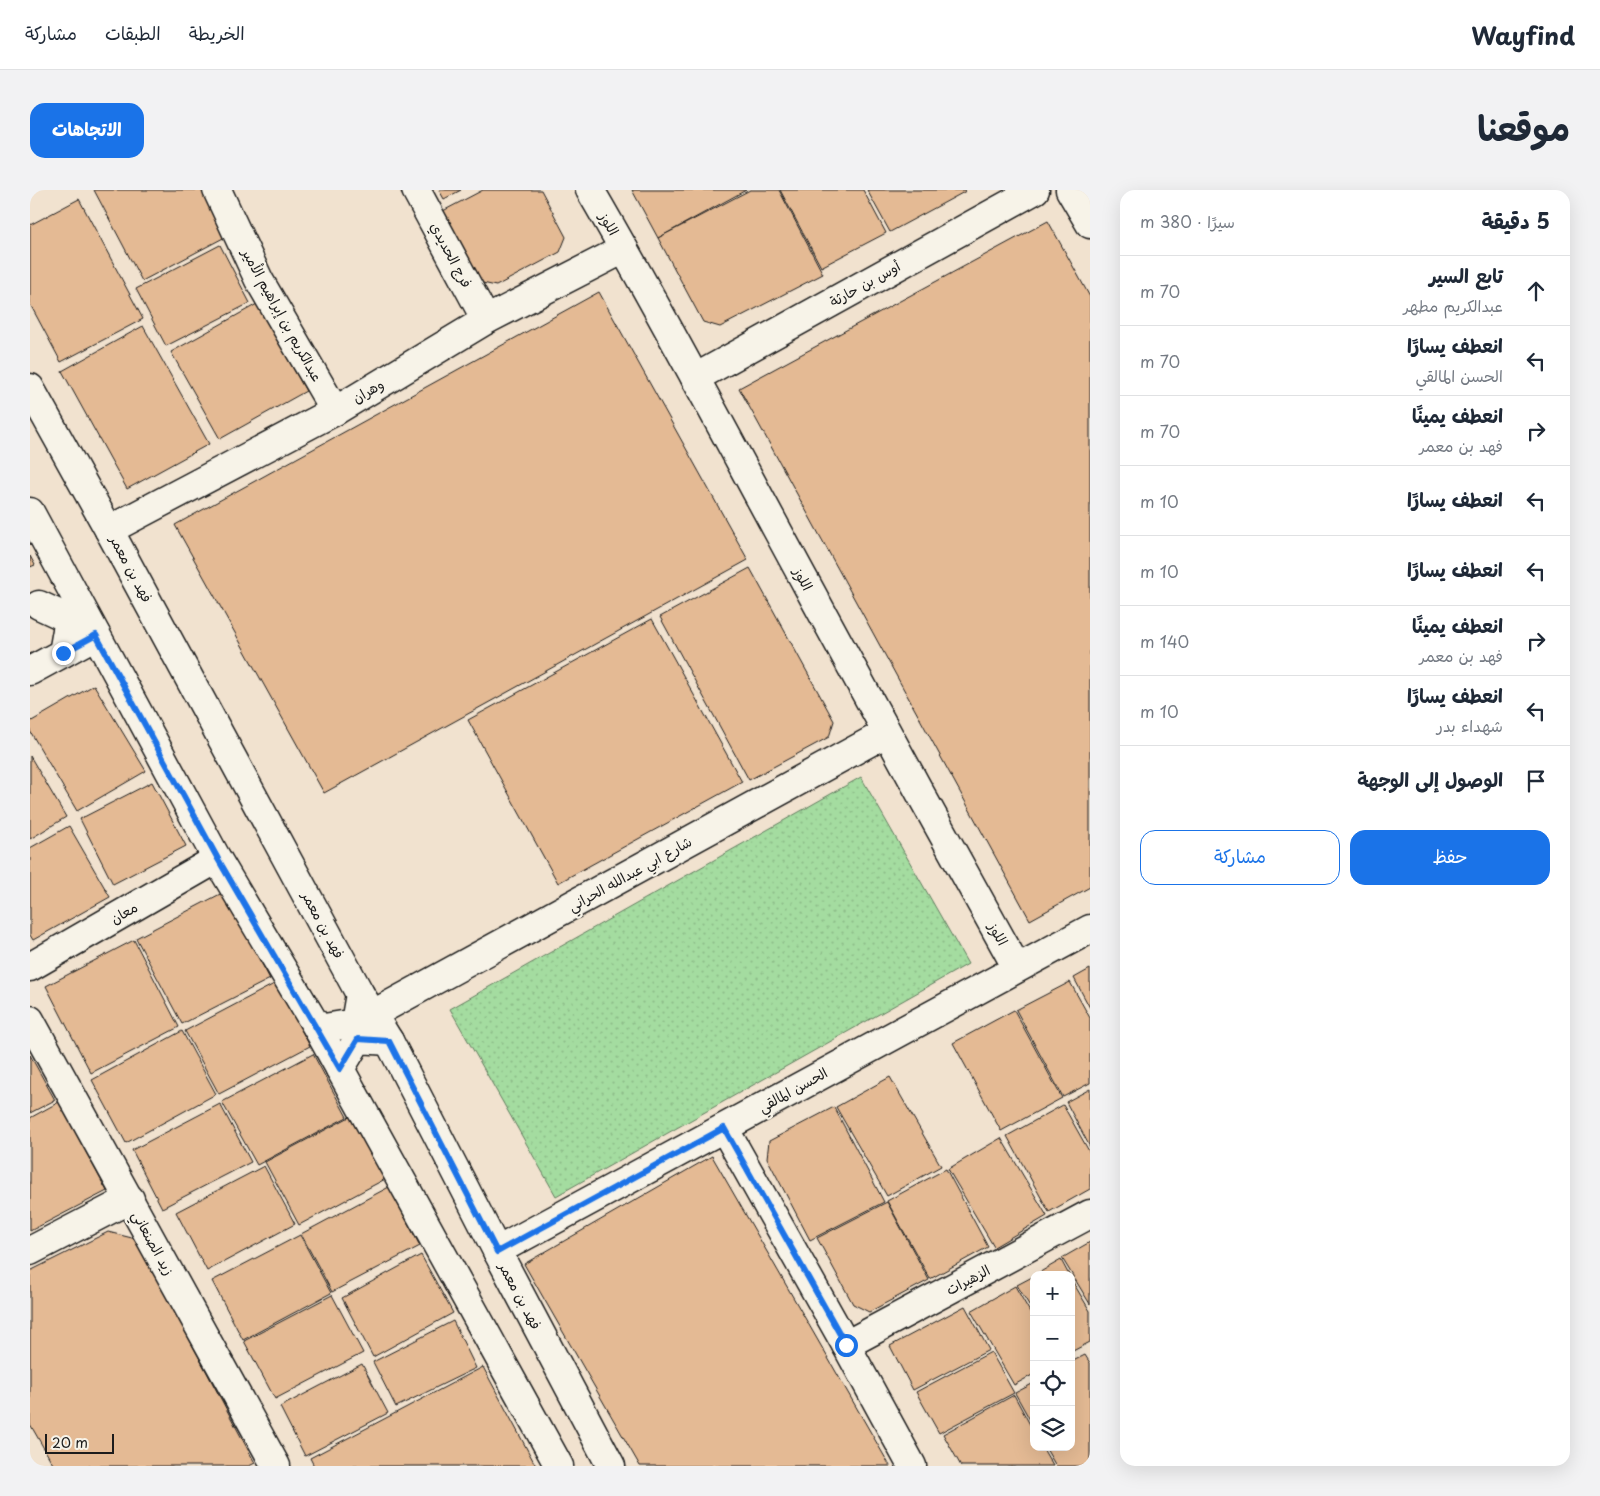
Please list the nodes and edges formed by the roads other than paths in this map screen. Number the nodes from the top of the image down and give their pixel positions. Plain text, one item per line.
1 (217, 190) edge
2 (416, 190) edge
3 (590, 190) edge
4 (1035, 190) edge
5 (1070, 190) edge
6 (1090, 224) edge
7 (624, 249) junction
8 (486, 320) junction
9 (695, 378) junction
10 (30, 388) edge
11 (335, 411) junction
12 (30, 512) edge
13 (109, 530) junction
14 (72, 587) junction
15 (34, 608) edge
16 (96, 635) junction
17 (63, 653) junction
18 (30, 671) edge
19 (886, 733) junction
20 (218, 859) junction
21 (1090, 929) edge
22 (30, 967) edge
23 (1017, 968) junction
24 (367, 1004) junction
25 (30, 1020) edge
26 (318, 1029) junction
27 (389, 1041) junction
28 (340, 1069) junction
29 (724, 1128) junction
30 (130, 1200) junction
31 (1090, 1214) edge
32 (30, 1250) edge
33 (497, 1252) junction
34 (846, 1345) junction
35 (276, 1466) edge
36 (559, 1466) edge
37 (611, 1466) edge
38 (912, 1466) edge

1 - 11 street, عبدالكريم بن إبراهيم الأمير
2 - 8 street, فرج الحديدي
3 - 7 street, اللوز
4 - 9 street, أوس بن حارثة
5 - 6 street
7 - 8 street, وهران
7 - 9 street, اللوز
8 - 11 street, وهران
9 - 19 street, اللوز
10 - 13 street, فهد بن معمر
11 - 13 street, وهران
12 - 14 street
13 - 24 street, فهد بن معمر
14 - 15 street
14 - 16 street
15 - 17 street
16 - 17 street
16 - 20 street
17 - 18 street
19 - 23 street, اللوز
19 - 24 street, شارع ابي عبدالله الحراني
20 - 22 street, معان
20 - 26 street
21 - 23 street, الحسن المالقي
23 - 29 street, الحسن المالقي
24 - 26 street
24 - 27 street, فهد بن معمر
25 - 30 street, زيد الصنعاني
26 - 28 street
27 - 28 street
27 - 33 street, فهد بن معمر
28 - 36 street
29 - 33 street, الحسن المالقي
29 - 34 street
30 - 32 street
30 - 35 street, زيد الصنعاني
31 - 34 street, الزهيرات
33 - 37 street, فهد بن معمر
34 - 38 street

